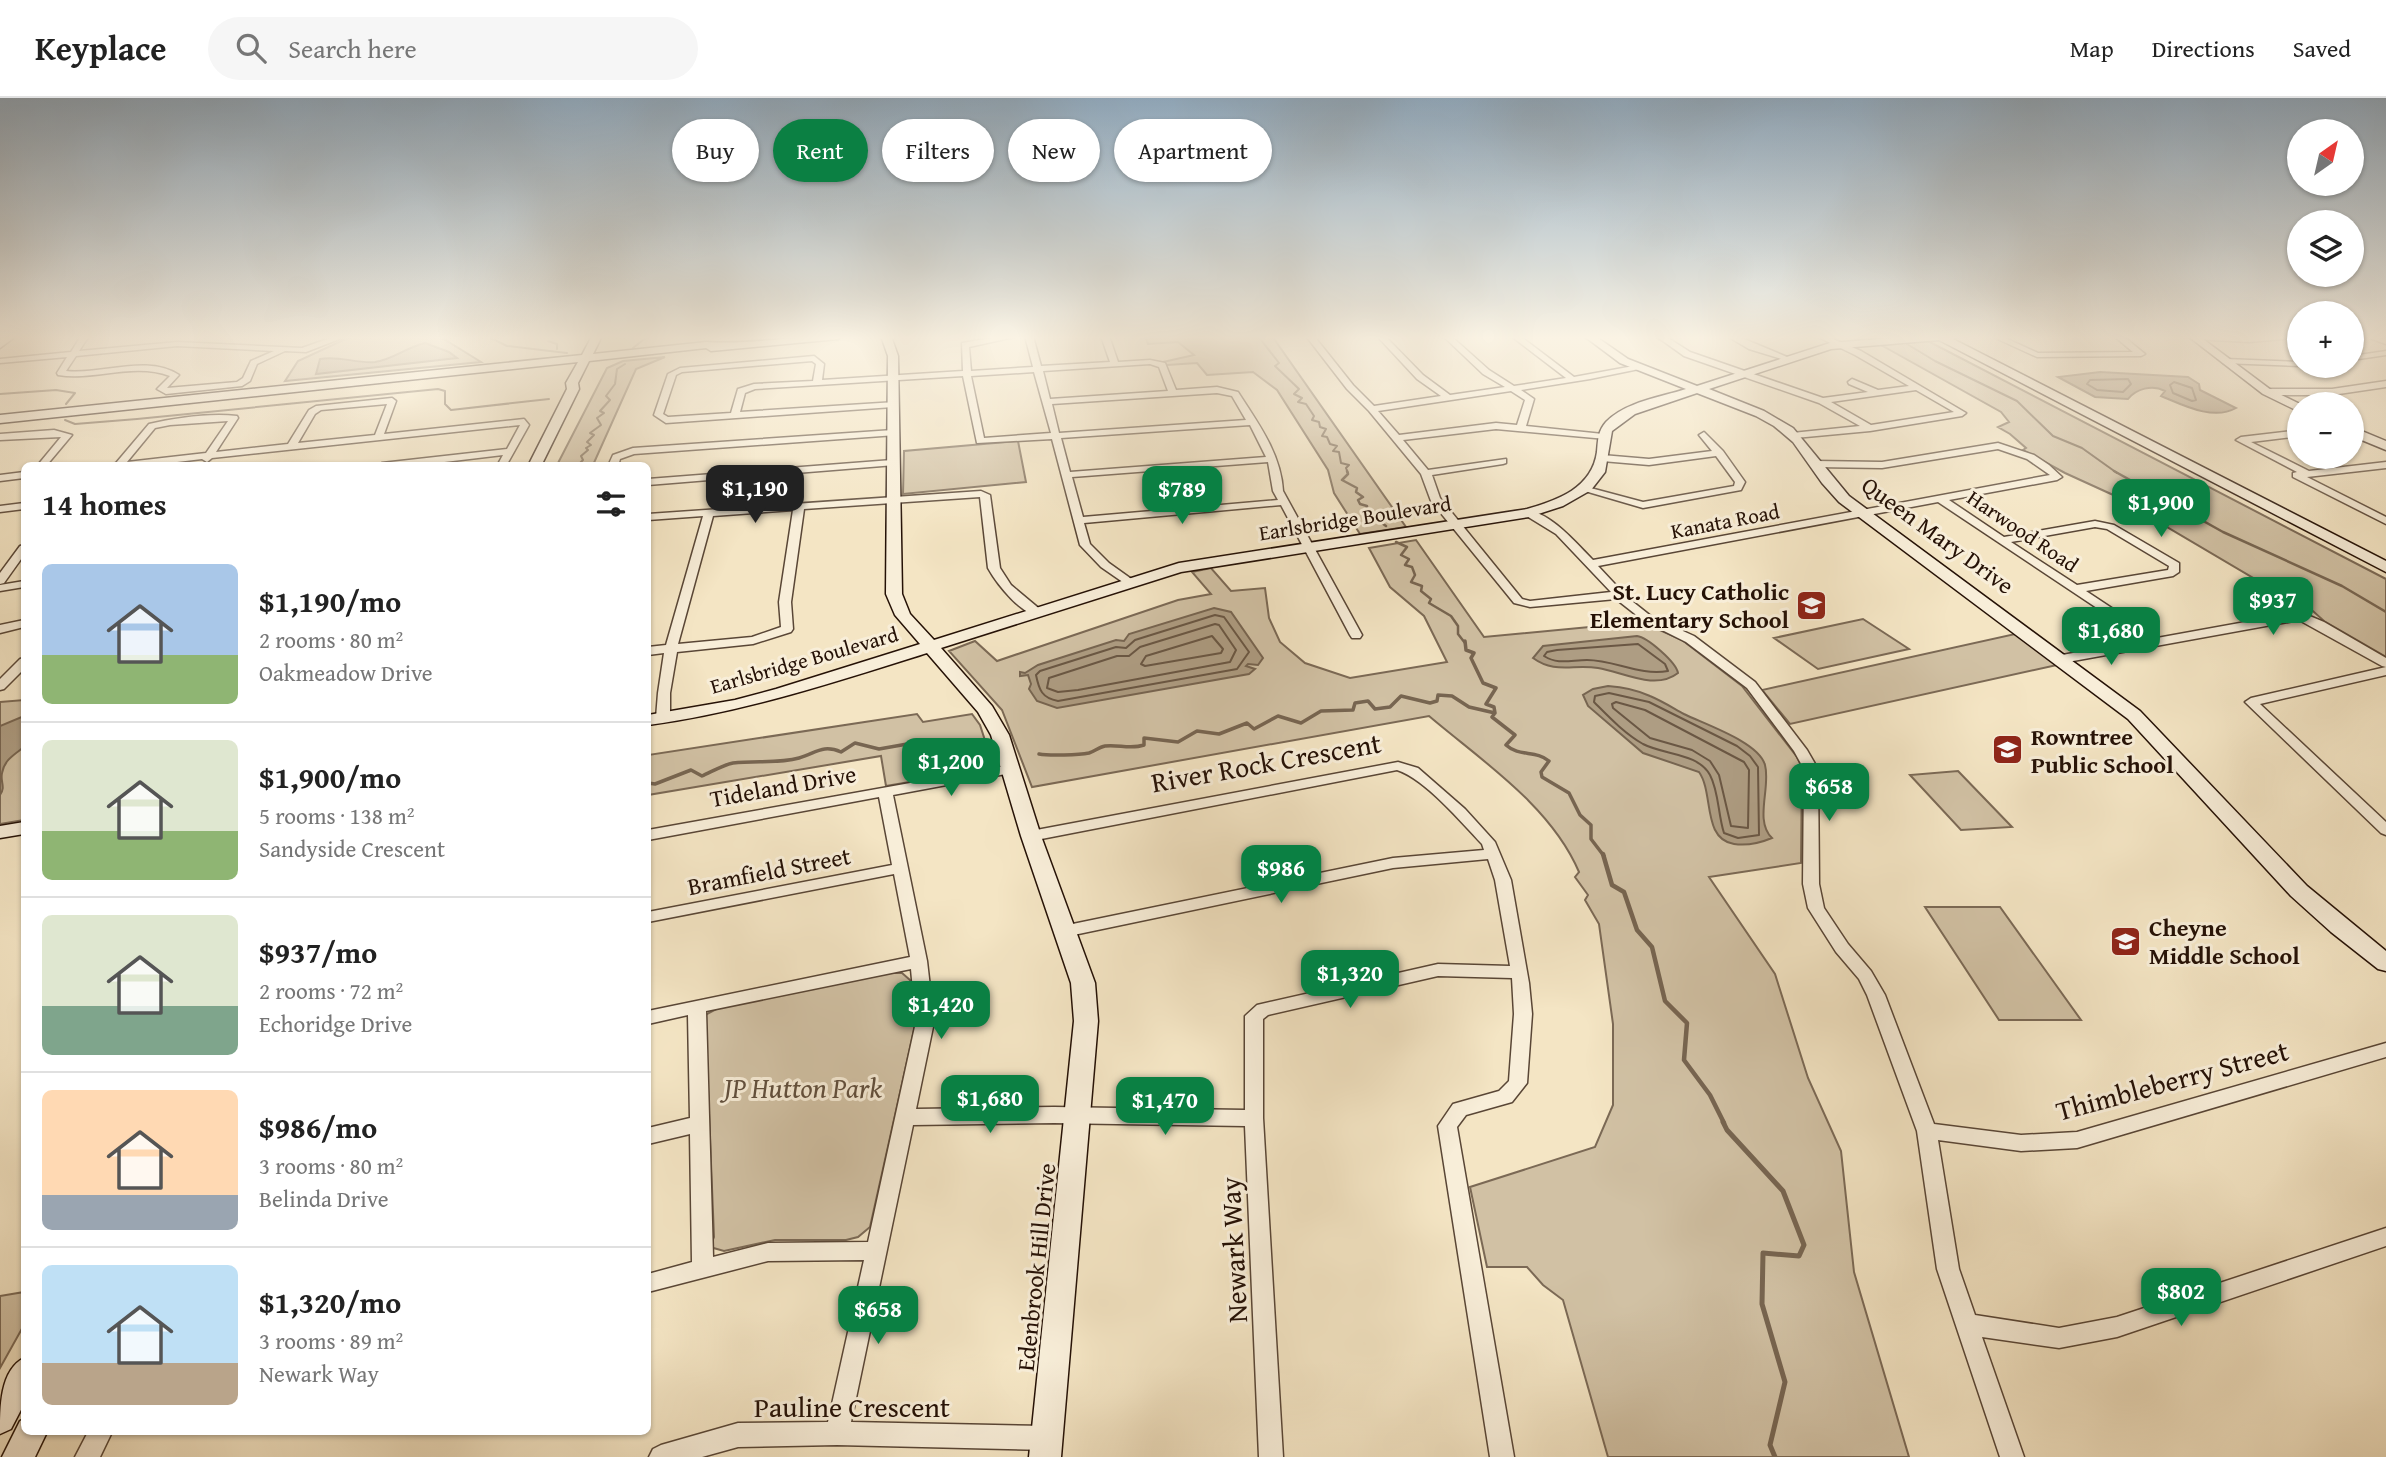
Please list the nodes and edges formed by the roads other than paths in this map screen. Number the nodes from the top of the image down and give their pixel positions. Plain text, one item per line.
1 (177, 399) edge
2 (568, 399) edge
3 (664, 399) edge
4 (738, 399) edge
5 (893, 399) edge
6 (972, 399) edge
7 (1084, 399) edge
8 (1238, 399) edge
9 (1362, 399) edge
10 (1432, 399) edge
11 (1528, 399) edge
12 (1664, 399) edge
13 (1723, 399) edge
14 (1817, 399) edge
15 (1833, 399) edge
16 (1940, 399) edge
17 (2062, 399) edge
18 (1822, 401) junction
19 (1048, 402) joint
20 (893, 404) junction
21 (1372, 409) junction
22 (735, 415) junction
23 (0, 417) edge
24 (1252, 422) junction
25 (1521, 427) junction
26 (1870, 428) junction
27 (893, 433) junction
28 (1704, 435) dead end
29 (1796, 435) junction
30 (2287, 435) edge
31 (379, 436) junction
32 (1056, 436) junction
33 (2364, 436) edge
34 (0, 437) edge
35 (1603, 437) junction
36 (1397, 438) junction
37 (292, 446) junction
38 (2386, 446) edge
39 (510, 451) junction
40 (1720, 453) junction
41 (210, 455) junction
42 (1602, 458) junction
43 (1272, 459) junction
44 (1503, 461) dead end
45 (44, 462) edge
46 (122, 462) edge
47 (146, 462) edge
48 (206, 462) edge
49 (416, 462) edge
50 (503, 462) edge
51 (536, 462) edge
52 (614, 462) edge
53 (892, 463) junction
54 (2287, 463) edge
55 (1816, 464) junction
56 (2386, 465) edge
57 (2299, 469) edge
58 (1426, 472) junction
59 (2305, 472) junction
60 (21, 475) edge
61 (1066, 475) junction
62 (0, 478) edge
63 (651, 482) edge
64 (1583, 489) junction
65 (893, 499) junction
66 (1940, 499) junction
67 (1284, 502) junction
68 (21, 506) edge
69 (799, 506) junction
70 (0, 509) edge
71 (2386, 509) edge
72 (2365, 511) junction
73 (709, 512) junction
74 (1529, 513) junction
75 (1865, 515) junction
76 (651, 517) edge
77 (1078, 520) junction
78 (2386, 521) edge
79 (1458, 525) junction
80 (2002, 540) junction
81 (1309, 549) junction
82 (21, 552) edge
83 (1591, 564) junction
84 (2386, 567) edge
85 (0, 581) edge
86 (1131, 583) junction
87 (21, 584) edge
88 (0, 588) edge
89 (2076, 589) junction
90 (1619, 595) junction
91 (1038, 613) junction
92 (21, 624) edge
93 (0, 628) edge
94 (1356, 635) dead end
95 (2155, 642) junction
96 (931, 647) junction
97 (672, 649) junction
98 (651, 651) edge
99 (2062, 659) junction
100 (2386, 663) edge
101 (21, 666) edge
102 (2386, 671) edge
103 (0, 686) edge
104 (655, 719) edge
105 (1010, 769) junction
106 (885, 793) junction
107 (21, 828) edge
108 (2386, 830) edge
109 (0, 832) edge
110 (651, 834) edge
111 (1031, 836) junction
112 (1494, 854) junction
113 (900, 869) junction
114 (651, 917) edge
115 (1064, 931) junction
116 (919, 961) junction
117 (2386, 963) edge
118 (1518, 972) junction
119 (697, 1007) junction
120 (651, 1016) edge
121 (2386, 1050) edge
122 (1077, 1115) junction
123 (903, 1116) junction
124 (1254, 1118) junction
125 (699, 1124) junction
126 (1927, 1131) junction
127 (651, 1135) edge
128 (2386, 1237) edge
129 (875, 1251) junction
130 (703, 1269) junction
131 (651, 1282) edge
132 (1966, 1324) junction
133 (21, 1379) edge
134 (0, 1418) edge
135 (837, 1433) junction
136 (29, 1435) edge
137 (98, 1435) edge
138 (1045, 1447) edge
139 (18, 1457) edge
140 (87, 1457) edge
141 (661, 1457) edge
142 (1271, 1457) edge
143 (1502, 1457) edge
144 (2012, 1457) edge

1 - 23 street
2 - 51 street
3 - 22 street
4 - 22 street
5 - 20 street, Edenbrook Hill Drive
6 - 32 street
7 - 19 street
8 - 24 street
9 - 21 street
10 - 21 street
11 - 25 street
12 - 35 street
13 - 29 street, Queen Mary Drive
14 - 18 street
15 - 18 street
16 - 26 street
17 - 84 street
18 - 26 street
19 - 32 street
20 - 22 street
20 - 27 street, Edenbrook Hill Drive
21 - 36 street
24 - 32 street
24 - 43 street
25 - 35 street
25 - 36 street
26 - 29 street
27 - 52 street
27 - 53 street, Edenbrook Hill Drive
28 - 40 street
29 - 55 street, Queen Mary Drive
30 - 54 street
31 - 37 street
31 - 37 street
31 - 39 street
32 - 61 street
33 - 38 street
34 - 45 street
35 - 42 street, Earlsbridge Boulevard
36 - 58 street
37 - 41 street
39 - 49 street
39 - 50 street
40 - 42 street
40 - 64 street
41 - 46 street
41 - 47 street
41 - 48 street
42 - 64 street, Earlsbridge Boulevard
43 - 61 street
43 - 67 street
44 - 58 street
53 - 63 street
53 - 65 street, Edenbrook Hill Drive
55 - 66 street, Kanata Road
55 - 75 street, Queen Mary Drive
56 - 59 street
57 - 59 street
58 - 79 street
59 - 72 street
60 - 62 street
61 - 77 street
64 - 74 street, Earlsbridge Boulevard
65 - 69 street
65 - 91 street
65 - 96 street, Edenbrook Hill Drive
66 - 75 street, Kanata Road
66 - 80 street, Harwood Road
67 - 77 street
67 - 81 street
68 - 70 street
69 - 73 street
69 - 97 street
71 - 72 street
72 - 78 street
73 - 76 street
73 - 97 street
74 - 79 street, Earlsbridge Boulevard
74 - 83 street
75 - 83 street, Kanata Road
75 - 99 street, Queen Mary Drive
77 - 86 street
79 - 81 street, Earlsbridge Boulevard
79 - 90 street
80 - 89 street, Harwood Road
80 - 89 street
81 - 86 street, Earlsbridge Boulevard
81 - 94 street
82 - 85 street
83 - 90 street
86 - 91 street, Earlsbridge Boulevard
87 - 88 street
89 - 95 street, Harwood Road
90 - 126 street
91 - 96 street, Earlsbridge Boulevard
92 - 93 street
95 - 99 street
95 - 100 street
96 - 104 street, Earlsbridge Boulevard
96 - 105 street, Edenbrook Hill Drive
97 - 98 street
97 - 104 street
99 - 117 street, Queen Mary Drive
101 - 103 street
102 - 108 street
105 - 106 street, Tideland Drive
105 - 111 street, Edenbrook Hill Drive
106 - 110 street, Tideland Drive
106 - 113 street
107 - 109 street
111 - 112 street, River Rock Crescent
111 - 115 street, Edenbrook Hill Drive
112 - 115 street
112 - 118 street, River Rock Crescent
113 - 114 street, Bramfield Street
113 - 116 street
115 - 122 street, Edenbrook Hill Drive
116 - 119 street
116 - 123 street
118 - 124 street, Newark Way
118 - 143 street, River Rock Crescent
119 - 120 street
119 - 125 street
121 - 126 street, Thimbleberry Street
122 - 123 street
122 - 124 street
122 - 138 street, Edenbrook Hill Drive
123 - 129 street
124 - 142 street, Newark Way
125 - 127 street
125 - 130 street
126 - 132 street
128 - 132 street
129 - 130 street
129 - 135 street
130 - 131 street
132 - 144 street
133 - 134 street
135 - 138 street, Pauline Crescent
135 - 141 street, Pauline Crescent
136 - 139 street
137 - 140 street

